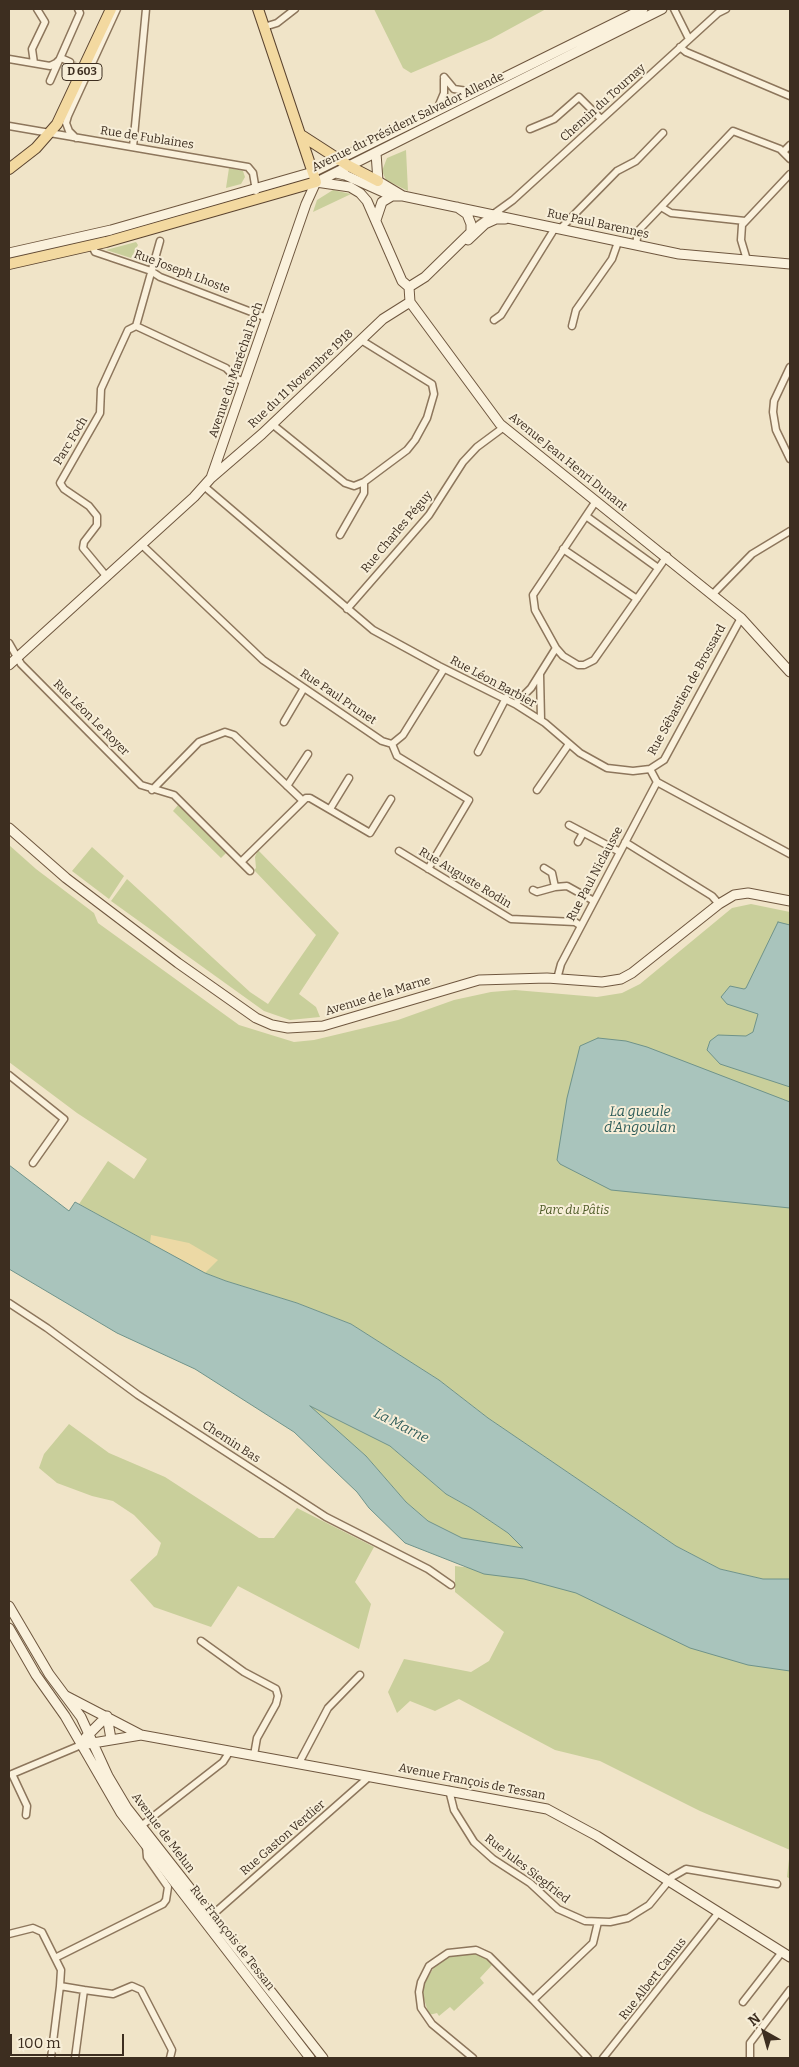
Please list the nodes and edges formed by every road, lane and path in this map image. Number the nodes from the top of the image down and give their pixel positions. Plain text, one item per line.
1 (37, 9) edge
2 (78, 9) edge
3 (111, 9) edge
4 (116, 9) edge
5 (146, 9) edge
6 (258, 9) edge
7 (295, 9) edge
8 (644, 9) edge
9 (661, 9) edge
10 (674, 9) edge
11 (726, 9) edge
12 (264, 27) junction
13 (689, 39) junction
14 (680, 48) junction
15 (61, 58) junction
16 (9, 59) edge
17 (70, 62) tunnel mouth
18 (34, 63) junction
19 (50, 81) dead end
20 (475, 92) junction
21 (790, 96) edge
22 (436, 112) junction
23 (601, 119) junction
24 (9, 126) edge
25 (530, 128) dead end
26 (663, 133) dead end
27 (49, 134) junction
28 (301, 135) junction
29 (77, 138) junction
30 (790, 145) edge
31 (133, 148) junction
32 (784, 152) junction
33 (376, 153) junction
34 (790, 159) edge
35 (340, 160) junction
36 (349, 166) junction
37 (9, 169) edge
38 (336, 173) junction
39 (790, 174) edge
40 (315, 177) junction
41 (378, 182) junction
42 (257, 194) junction
43 (392, 196) junction
44 (403, 196) junction
45 (661, 207) junction
46 (457, 208) junction
47 (495, 214) junction
48 (508, 218) junction
49 (376, 220) junction
50 (745, 221) junction
51 (558, 229) junction
52 (111, 230) junction
53 (470, 232) junction
54 (160, 241) dead end
55 (618, 242) junction
56 (636, 245) junction
57 (92, 246) junction
58 (456, 248) junction
59 (9, 252) edge
60 (46, 254) junction
61 (747, 260) junction
62 (789, 263) edge
63 (9, 264) edge
64 (151, 270) junction
65 (409, 288) junction
66 (410, 302) junction
67 (267, 318) junction
68 (494, 320) dead end
69 (136, 326) junction
70 (572, 326) dead end
71 (361, 340) junction
72 (790, 367) edge
73 (245, 382) junction
74 (272, 424) junction
75 (504, 427) junction
76 (790, 459) edge
77 (211, 478) junction
78 (364, 482) junction
79 (205, 487) junction
80 (596, 501) junction
81 (586, 516) junction
82 (790, 531) edge
83 (340, 536) dead end
84 (142, 545) junction
85 (563, 549) junction
86 (667, 556) junction
87 (658, 568) junction
88 (107, 577) junction
89 (712, 595) junction
90 (637, 599) junction
91 (347, 609) junction
92 (740, 618) junction
93 (9, 643) edge
94 (556, 648) junction
95 (17, 658) junction
96 (9, 666) edge
97 (444, 669) junction
98 (540, 672) junction
99 (790, 672) edge
100 (304, 688) junction
101 (506, 698) junction
102 (515, 704) junction
103 (540, 720) junction
104 (284, 722) dead end
105 (392, 744) junction
106 (570, 744) junction
107 (478, 752) dead end
108 (308, 754) dead end
109 (650, 769) junction
110 (349, 778) dead end
111 (657, 782) junction
112 (287, 786) junction
113 (152, 790) junction
114 (537, 790) dead end
115 (391, 799) dead end
116 (302, 800) junction
117 (330, 810) junction
118 (569, 825) dead end
119 (9, 828) edge
120 (583, 833) junction
121 (578, 842) dead end
122 (625, 842) junction
123 (399, 851) dead end
124 (620, 852) junction
125 (790, 854) edge
126 (241, 862) junction
127 (544, 868) dead end
128 (428, 869) junction
129 (250, 872) dead end
130 (555, 888) junction
131 (533, 890) dead end
132 (790, 900) edge
133 (594, 901) junction
134 (719, 904) junction
135 (581, 926) junction
136 (557, 979) junction
137 (9, 1075) edge
138 (32, 1163) dead end
139 (9, 1303) edge
140 (451, 1585) dead end
141 (9, 1606) edge
142 (9, 1628) edge
143 (201, 1641) dead end
144 (360, 1675) dead end
145 (64, 1694) junction
146 (107, 1716) junction
147 (89, 1733) junction
148 (141, 1735) junction
149 (111, 1739) junction
150 (93, 1744) junction
151 (80, 1745) junction
152 (230, 1751) junction
153 (254, 1755) junction
154 (299, 1763) junction
155 (370, 1776) junction
156 (449, 1790) junction
157 (26, 1815) dead end
158 (141, 1826) junction
159 (146, 1846) junction
160 (668, 1881) junction
161 (777, 1884) dead end
162 (719, 1912) junction
163 (210, 1916) junction
164 (598, 1922) junction
165 (9, 1934) edge
166 (786, 1954) edge
167 (55, 1958) junction
168 (60, 1986) junction
169 (84, 1990) junction
170 (790, 1990) edge
171 (533, 2000) junction
172 (743, 2002) dead end
173 (51, 2058) edge
174 (75, 2058) edge
175 (170, 2058) edge
176 (310, 2058) edge
177 (323, 2058) edge
178 (473, 2058) edge
179 (588, 2058) edge
180 (604, 2058) edge
181 (750, 2058) edge

1 - 18 street
2 - 15 street
3 - 27 main road, D 603
4 - 29 street
5 - 31 street
6 - 12 main road
7 - 12 street
8 - 20 street, Avenue du Président Salvador Allende
9 - 33 street, Avenue du Président Salvador Allende
10 - 13 street
11 - 13 street, Chemin du Tournay
12 - 28 main road
13 - 14 street, Chemin du Tournay
14 - 21 street
14 - 23 street, Chemin du Tournay
15 - 17 street
15 - 18 street
15 - 19 street
16 - 18 street
20 - 22 street, Avenue du Président Salvador Allende
20 - 22 street
22 - 35 street, Avenue du Président Salvador Allende
23 - 25 street
23 - 47 street, Chemin du Tournay
24 - 27 street, Rue de Fublaines
26 - 51 street
27 - 29 street, Rue de Fublaines
27 - 37 main road, D 603
28 - 35 main road
28 - 40 main road
29 - 31 street, Rue de Fublaines
30 - 32 street
31 - 42 street, Rue de Fublaines
32 - 34 street
32 - 45 street
33 - 36 street, Avenue du Président Salvador Allende
33 - 41 street
35 - 36 main road
35 - 40 street, Avenue du Président Salvador Allende
36 - 38 street, Avenue du Président Salvador Allende
36 - 41 main road
38 - 40 street, Avenue du Président Salvador Allende
38 - 43 street
39 - 50 street
40 - 42 main road, Avenue du Président Salvador Allende
40 - 49 street
40 - 67 street, Avenue du Maréchal Foch
41 - 44 street, Rue Paul Barennes
42 - 52 street, Avenue du Président Salvador Allende
42 - 57 main road
43 - 44 street, Rue Paul Barennes
43 - 49 street
44 - 46 street, Rue Paul Barennes
45 - 50 street
45 - 56 street
46 - 47 street, Rue Paul Barennes
46 - 53 street
47 - 48 street, Rue Paul Barennes
47 - 53 street, Chemin du Tournay
48 - 51 street, Rue Paul Barennes
48 - 58 street
49 - 65 street
50 - 61 street
51 - 55 street, Rue Paul Barennes
51 - 68 street
52 - 59 street, Avenue du Président Salvador Allende
52 - 60 street
53 - 58 street
54 - 64 street
55 - 56 street, Rue Paul Barennes
55 - 70 street
56 - 61 street, Rue Paul Barennes
57 - 60 main road
57 - 64 street, Rue Joseph Lhoste
58 - 65 street
60 - 63 main road
61 - 62 street, Rue Paul Barennes
64 - 67 street, Rue Joseph Lhoste
64 - 69 street
65 - 66 street
66 - 71 street, Rue du 11 Novembre 1918
66 - 75 street, Avenue Jean Henri Dunant
67 - 73 street, Avenue du Maréchal Foch
69 - 73 street
69 - 88 street, Parc Foch
71 - 74 street, Rue du 11 Novembre 1918
71 - 78 street
72 - 76 street
73 - 77 street, Avenue du Maréchal Foch
74 - 77 street, Rue du 11 Novembre 1918
74 - 78 street
75 - 80 street, Avenue Jean Henri Dunant
75 - 91 street, Rue Charles Péguy
77 - 79 street, Avenue du Maréchal Foch
78 - 83 street
79 - 84 street, Avenue du Maréchal Foch
79 - 91 street, Rue Léon Barbier
80 - 81 street
80 - 86 street, Avenue Jean Henri Dunant
81 - 85 street
81 - 87 street
82 - 89 street
84 - 88 street, Avenue du Maréchal Foch
84 - 100 street, Rue Paul Prunet
85 - 90 street
85 - 94 street
86 - 87 street
86 - 89 street, Avenue Jean Henri Dunant
87 - 90 street
88 - 95 street, Avenue du Maréchal Foch
89 - 92 street, Avenue Jean Henri Dunant
90 - 94 street
91 - 97 street, Rue Léon Barbier
92 - 99 street, Avenue Jean Henri Dunant
92 - 109 street, Rue Sébastien de Brossard
93 - 95 street, Rue Léon Le Royer
94 - 98 street
95 - 96 street, Avenue du Maréchal Foch
95 - 113 street, Rue Léon Le Royer
97 - 101 street, Rue Léon Barbier
97 - 105 street
98 - 102 street
98 - 103 street
100 - 104 street
100 - 105 street, Rue Paul Prunet
101 - 102 street, Rue Léon Barbier
101 - 107 street
102 - 103 street, Rue Léon Barbier
103 - 106 street, Rue Léon Barbier
105 - 128 street, Rue Paul Prunet
106 - 109 street, Rue Léon Barbier
106 - 114 street
108 - 112 street
109 - 111 street
110 - 117 street
111 - 122 street, Rue Paul Niclausse
111 - 125 street
112 - 113 street
112 - 116 street
113 - 126 street, Rue Léon Le Royer
115 - 117 street
116 - 117 street
116 - 126 street
118 - 120 street
119 - 136 street, Avenue de la Marne
120 - 121 street
120 - 124 street
122 - 124 street, Rue Paul Niclausse
122 - 134 street
123 - 128 street, Rue Auguste Rodin
124 - 133 street, Rue Paul Niclausse
126 - 129 street, Rue Léon Le Royer
127 - 130 street
128 - 135 street, Rue Auguste Rodin
130 - 131 street
130 - 133 street
132 - 134 street, Avenue de la Marne
133 - 135 street, Rue Paul Niclausse
134 - 136 street, Avenue de la Marne
135 - 136 street, Rue Paul Niclausse
137 - 138 street
139 - 140 street, Chemin Bas
141 - 145 street, Avenue de Melun
142 - 151 street, Rue François de Tessan
143 - 153 street
144 - 154 street
145 - 146 street
145 - 147 street, Avenue de Melun
146 - 147 street
146 - 148 street
146 - 149 street
147 - 150 street, Avenue de Melun
147 - 151 street
148 - 149 street
148 - 152 street, Avenue François de Tessan
149 - 150 street
150 - 151 street
150 - 158 street, Avenue de Melun
151 - 157 street
151 - 159 street, Rue François de Tessan
152 - 153 street, Avenue François de Tessan
152 - 158 street
153 - 154 street, Avenue François de Tessan
154 - 155 street, Avenue François de Tessan
155 - 156 street, Avenue François de Tessan
155 - 163 street, Rue Gaston Verdier
156 - 160 street, Avenue François de Tessan
156 - 164 street, Rue Jules Siegfried
158 - 163 street, Avenue de Melun
159 - 167 street
159 - 176 street, Rue François de Tessan
160 - 161 street
160 - 162 street, Avenue François de Tessan
160 - 164 street, Rue Jules Siegfried
162 - 166 street, Avenue François de Tessan
162 - 180 street, Rue Albert Camus
163 - 177 street, Avenue de Melun
164 - 171 street
165 - 167 street
166 - 172 street
167 - 168 street
168 - 169 street
168 - 173 street
169 - 174 street
169 - 175 street
170 - 181 street
171 - 178 street
171 - 179 street

